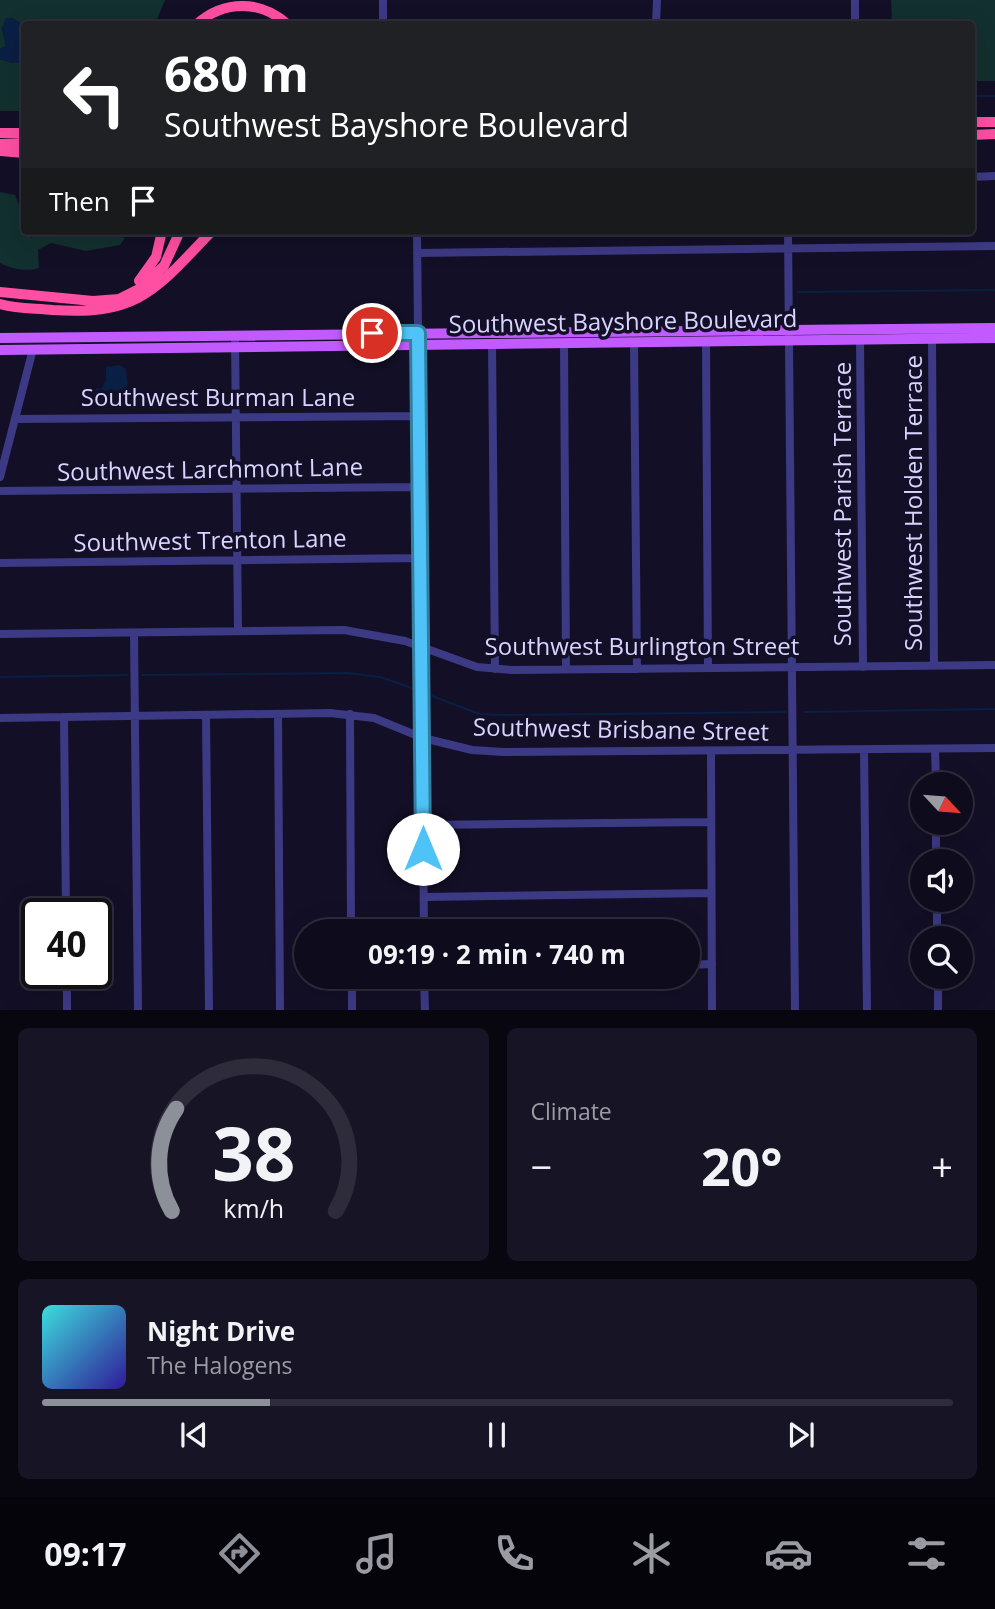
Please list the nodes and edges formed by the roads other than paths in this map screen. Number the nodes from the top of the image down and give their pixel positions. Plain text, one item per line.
1 (383, 0) edge
2 (657, 0) edge
3 (855, 0) edge
4 (201, 21) edge
5 (209, 21) edge
6 (276, 21) edge
7 (284, 21) edge
8 (383, 21) edge
9 (656, 21) edge
10 (855, 21) edge
11 (975, 122) edge
12 (995, 122) edge
13 (21, 133) edge
14 (0, 134) edge
15 (995, 134) edge
16 (975, 135) edge
17 (21, 143) edge
18 (0, 144) edge
19 (0, 151) edge
20 (21, 153) edge
21 (995, 176) edge
22 (975, 177) edge
23 (161, 235) edge
24 (178, 235) edge
25 (184, 235) edge
26 (208, 235) edge
27 (417, 235) edge
28 (788, 235) edge
29 (995, 246) edge
30 (788, 248) junction
31 (417, 253) junction
32 (150, 291) junction
33 (0, 292) edge
34 (108, 300) junction
35 (0, 304) edge
36 (926, 328) junction
37 (992, 328) edge
38 (615, 331) junction
39 (547, 332) junction
40 (418, 333) junction
41 (789, 335) junction
42 (28, 337) junction
43 (84, 337) junction
44 (0, 338) edge
45 (995, 338) edge
46 (860, 340) junction
47 (873, 340) junction
48 (932, 340) junction
49 (235, 341) junction
50 (634, 342) junction
51 (706, 342) junction
52 (564, 343) junction
53 (492, 344) junction
54 (506, 344) junction
55 (418, 345) junction
56 (0, 348) edge
57 (33, 349) junction
58 (419, 416) junction
59 (235, 418) junction
60 (17, 419) junction
61 (0, 477) edge
62 (419, 487) junction
63 (236, 489) junction
64 (0, 491) edge
65 (420, 558) junction
66 (237, 560) junction
67 (0, 563) edge
68 (237, 631) junction
69 (134, 633) junction
70 (0, 634) edge
71 (421, 646) junction
72 (995, 665) edge
73 (934, 666) junction
74 (792, 667) junction
75 (863, 667) junction
76 (708, 668) junction
77 (495, 669) junction
78 (566, 669) junction
79 (637, 669) junction
80 (278, 714) junction
81 (350, 714) junction
82 (134, 715) junction
83 (206, 715) junction
84 (64, 717) junction
85 (0, 718) edge
86 (423, 738) junction
87 (995, 748) edge
88 (935, 749) junction
89 (792, 750) junction
90 (864, 750) junction
91 (711, 751) junction
92 (936, 772) edge
93 (710, 822) junction
94 (423, 825) junction
95 (711, 893) junction
96 (424, 897) junction
97 (66, 898) edge
98 (351, 919) edge
99 (424, 919) edge
100 (700, 964) edge
101 (712, 964) junction
102 (67, 989) edge
103 (352, 989) edge
104 (424, 989) edge
105 (938, 989) edge
106 (67, 1010) edge
107 (138, 1010) edge
108 (209, 1010) edge
109 (280, 1010) edge
110 (352, 1010) edge
111 (425, 1010) edge
112 (712, 1010) edge
113 (795, 1010) edge
114 (867, 1010) edge
115 (938, 1010) edge

1 - 8 street
2 - 9 street
3 - 10 street
4 - 7 highway
5 - 6 highway
11 - 12 highway
13 - 14 highway
15 - 16 highway
17 - 18 highway
19 - 20 highway
21 - 22 street
23 - 34 highway
24 - 34 highway
25 - 32 highway
26 - 32 highway
27 - 31 street
28 - 30 street
29 - 30 street
30 - 31 street
30 - 41 street
31 - 40 street
32 - 35 highway
33 - 34 highway
36 - 37 main road, Southwest Bayshore Boulevard
36 - 41 main road, Southwest Bayshore Boulevard
36 - 47 main road
37 - 48 main road
38 - 39 main road, Southwest Bayshore Boulevard
38 - 41 main road, Southwest Bayshore Boulevard
38 - 52 main road
39 - 40 main road, Southwest Bayshore Boulevard
39 - 54 main road
40 - 49 main road, Southwest Bayshore Boulevard
40 - 55 street
41 - 46 main road, Southwest Bayshore Boulevard
41 - 51 main road, Southwest Bayshore Boulevard
41 - 74 street
42 - 43 main road, Southwest Bayshore Boulevard
42 - 44 main road, Southwest Bayshore Boulevard
42 - 56 main road
43 - 49 main road, Southwest Bayshore Boulevard
43 - 57 main road
45 - 48 main road, Southwest Bayshore Boulevard
46 - 47 main road, Southwest Bayshore Boulevard
46 - 75 street, Southwest Parish Terrace
47 - 48 main road, Southwest Bayshore Boulevard
48 - 73 street, Southwest Holden Terrace
49 - 55 main road, Southwest Bayshore Boulevard
49 - 57 main road, Southwest Bayshore Boulevard
49 - 59 street
50 - 51 main road, Southwest Bayshore Boulevard
50 - 52 main road, Southwest Bayshore Boulevard
50 - 79 street
51 - 76 street
52 - 54 main road, Southwest Bayshore Boulevard
52 - 78 street
53 - 54 main road, Southwest Bayshore Boulevard
53 - 55 main road, Southwest Bayshore Boulevard
53 - 77 street
55 - 58 street
56 - 57 main road, Southwest Bayshore Boulevard
57 - 60 street
58 - 59 street, Southwest Burman Lane
58 - 62 street
59 - 60 street, Southwest Burman Lane
59 - 63 street
60 - 61 street
62 - 63 street, Southwest Larchmont Lane
62 - 65 street
63 - 64 street, Southwest Larchmont Lane
63 - 66 street
65 - 66 street, Southwest Trenton Lane
65 - 71 street
66 - 67 street, Southwest Trenton Lane
66 - 68 street
68 - 69 street, Southwest Burlington Street
68 - 71 street, Southwest Burlington Street
69 - 70 street, Southwest Burlington Street
69 - 82 street
71 - 77 street, Southwest Burlington Street
71 - 86 street
72 - 73 street, Southwest Burlington Street
73 - 75 street, Southwest Burlington Street
74 - 75 street, Southwest Burlington Street
74 - 76 street, Southwest Burlington Street
74 - 89 street
76 - 79 street, Southwest Burlington Street
77 - 78 street, Southwest Burlington Street
78 - 79 street, Southwest Burlington Street
80 - 81 street, Southwest Brisbane Street
80 - 83 street, Southwest Brisbane Street
80 - 109 street
81 - 86 street, Southwest Brisbane Street
81 - 98 street
82 - 83 street, Southwest Brisbane Street
82 - 84 street, Southwest Brisbane Street
82 - 107 street
83 - 108 street
84 - 85 street, Southwest Brisbane Street
84 - 97 street
86 - 91 street, Southwest Brisbane Street
86 - 94 street
87 - 88 street, Southwest Brisbane Street
88 - 90 street, Southwest Brisbane Street
88 - 92 street
89 - 90 street, Southwest Brisbane Street
89 - 91 street, Southwest Brisbane Street
89 - 113 street
90 - 114 street
91 - 93 street
93 - 94 street
93 - 95 street
94 - 96 street
95 - 96 street
95 - 101 street
96 - 99 street
100 - 101 street
101 - 112 street
102 - 106 street
103 - 110 street
104 - 111 street
105 - 115 street

